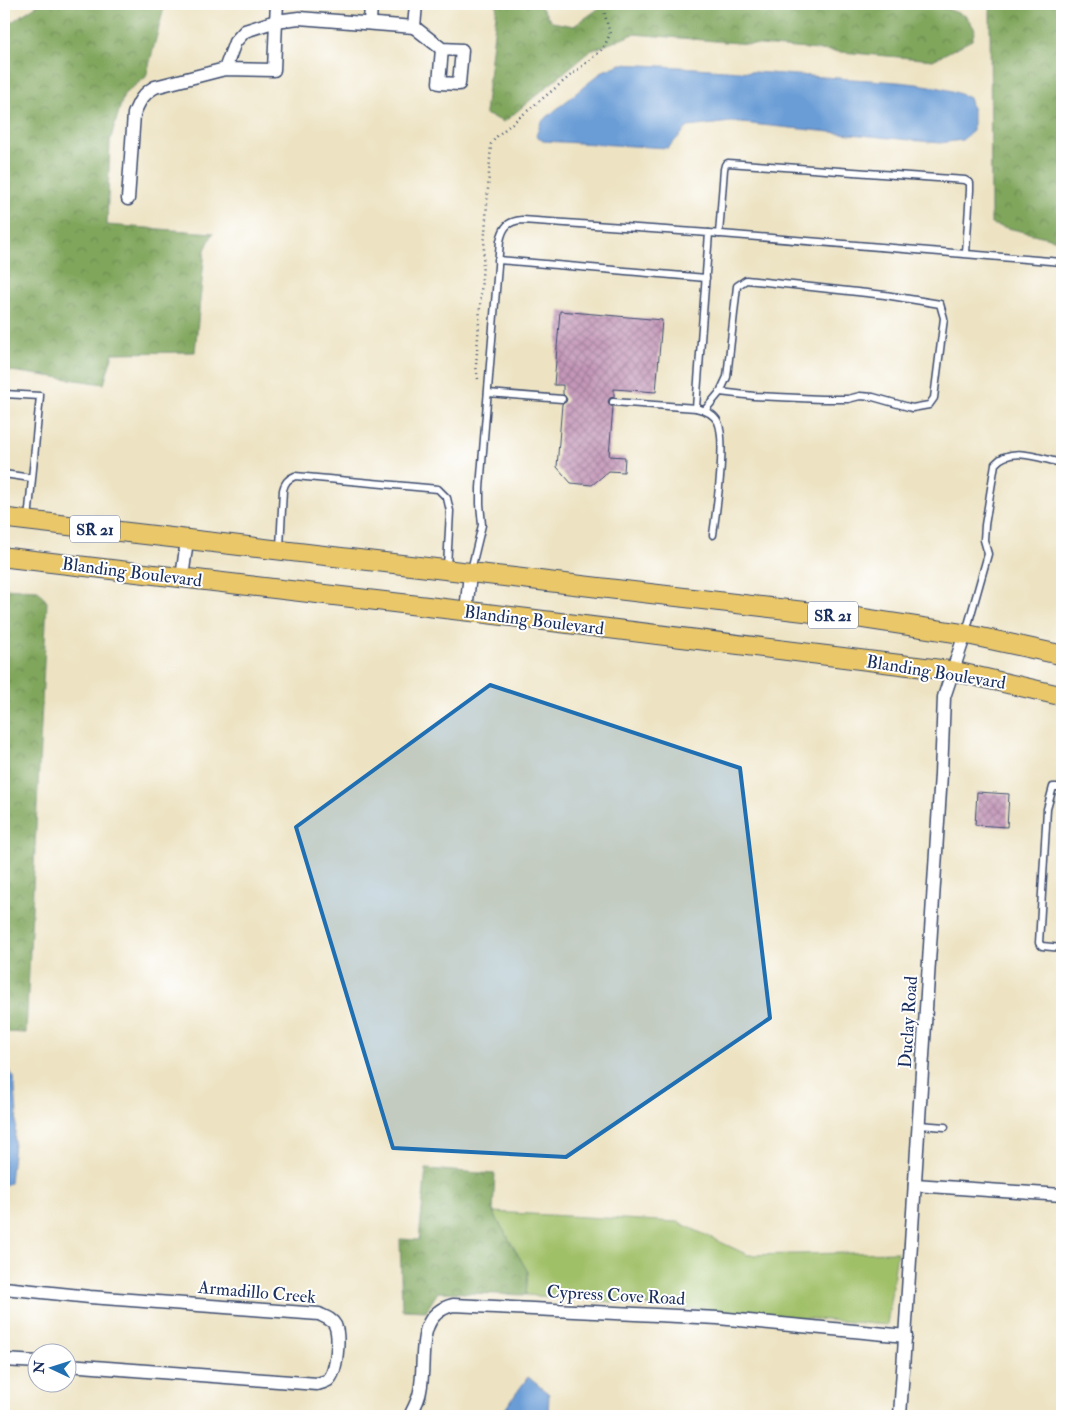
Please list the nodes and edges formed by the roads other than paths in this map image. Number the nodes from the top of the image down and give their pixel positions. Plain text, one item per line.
1 (277, 4) edge
2 (371, 4) edge
3 (416, 4) edge
4 (276, 21) junction
5 (370, 23) junction
6 (414, 27) junction
7 (442, 49) dead end
8 (225, 69) junction
9 (128, 199) dead end
10 (709, 233) junction
11 (719, 234) junction
12 (966, 254) junction
13 (498, 260) junction
14 (1062, 262) edge
15 (706, 278) junction
16 (488, 392) junction
17 (720, 392) junction
18 (4, 394) edge
19 (562, 398) dead end
20 (613, 402) dead end
21 (696, 408) junction
22 (705, 410) junction
23 (1062, 464) edge
24 (4, 474) edge
25 (31, 480) junction
26 (4, 518) edge
27 (28, 521) junction
28 (713, 535) dead end
29 (187, 540) junction
30 (280, 551) junction
31 (4, 557) edge
32 (446, 571) junction
33 (470, 574) junction
34 (182, 578) junction
35 (466, 611) junction
36 (965, 634) junction
37 (1062, 655) edge
38 (952, 671) junction
39 (1062, 696) edge
40 (1062, 786) edge
41 (1062, 948) edge
42 (919, 1125) junction
43 (945, 1127) dead end
44 (915, 1185) junction
45 (1062, 1194) edge
46 (4, 1288) edge
47 (906, 1336) junction
48 (4, 1360) edge
49 (28, 1361) edge
50 (78, 1366) edge
51 (410, 1416) edge
52 (900, 1416) edge

1 - 4 street
2 - 5 street
3 - 6 street
4 - 5 street
4 - 8 street
4 - 8 street
5 - 6 street
6 - 7 street
8 - 9 street
10 - 11 lane
10 - 13 lane
10 - 15 lane
11 - 12 lane
11 - 12 lane
12 - 14 lane
13 - 15 lane
13 - 16 lane
15 - 21 lane
16 - 19 lane
16 - 33 lane
17 - 17 lane
17 - 22 lane
18 - 25 lane
20 - 21 lane
21 - 22 lane
22 - 28 lane
23 - 36 lane
24 - 25 lane
25 - 27 lane
26 - 27 main road, SR 21
27 - 29 main road, SR 21
29 - 30 main road, SR 21
29 - 34 street
30 - 32 main road, SR 21
30 - 32 lane
31 - 34 main road, Blanding Boulevard / SR 21
32 - 33 main road, SR 21
33 - 35 street
33 - 36 main road, SR 21
34 - 35 main road, Blanding Boulevard / SR 21
35 - 38 main road, Blanding Boulevard / SR 21
36 - 37 main road, SR 21
36 - 38 street, Duclay Road
38 - 39 main road, Blanding Boulevard / SR 21
38 - 42 street, Duclay Road
40 - 41 lane
42 - 43 lane
42 - 44 street, Duclay Road
44 - 45 street
44 - 47 street, Duclay Road
46 - 50 street, Armadillo Creek
47 - 51 street, Cypress Cove Road
47 - 52 street, Duclay Road
48 - 49 street

